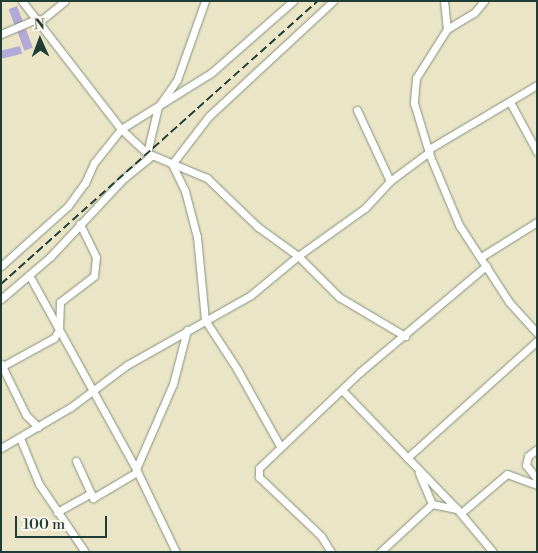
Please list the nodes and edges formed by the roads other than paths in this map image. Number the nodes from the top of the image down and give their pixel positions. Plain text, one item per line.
1 (22, 1) edge
2 (65, 1) edge
3 (205, 1) edge
4 (293, 1) edge
5 (333, 1) edge
6 (444, 1) edge
7 (484, 1) edge
8 (38, 21) junction
9 (447, 29) junction
10 (1, 34) edge
11 (537, 85) edge
12 (510, 102) junction
13 (158, 108) junction
14 (357, 110) dead end
15 (121, 129) junction
16 (429, 151) junction
17 (537, 152) edge
18 (149, 154) junction
19 (172, 164) junction
20 (390, 181) junction
21 (537, 222) edge
22 (80, 224) junction
23 (298, 256) junction
24 (481, 257) junction
25 (1, 259) edge
26 (11, 259) junction
27 (1, 266) edge
28 (486, 266) junction
29 (29, 275) junction
30 (1, 299) edge
31 (205, 320) junction
32 (59, 330) junction
33 (187, 330) junction
34 (537, 333) edge
35 (405, 336) junction
36 (537, 341) edge
37 (2, 366) edge
38 (93, 389) junction
39 (342, 390) junction
40 (38, 427) junction
41 (20, 438) junction
42 (280, 446) junction
43 (1, 448) edge
44 (537, 449) edge
45 (407, 458) junction
46 (76, 461) dead end
47 (417, 468) junction
48 (136, 470) junction
49 (537, 479) edge
50 (537, 485) edge
51 (91, 493) junction
52 (432, 504) junction
53 (459, 511) junction
54 (57, 512) junction
55 (332, 550) edge
56 (84, 551) edge
57 (176, 552) edge
58 (380, 552) edge
59 (493, 552) edge

1 - 8 street
2 - 8 street
3 - 13 street
4 - 13 street
5 - 19 street
6 - 9 street
7 - 9 street
8 - 10 street
8 - 15 street
9 - 16 street
11 - 12 street
12 - 16 street
12 - 17 street
13 - 15 street
13 - 18 street
14 - 20 street
15 - 18 street
15 - 26 street
16 - 20 street
16 - 24 street
18 - 19 street
18 - 22 street
19 - 23 street
19 - 31 street
20 - 23 street
21 - 24 street
22 - 29 street
22 - 32 street
23 - 31 street
23 - 35 street
24 - 28 street
25 - 26 street
26 - 27 street
28 - 34 street
28 - 35 street
29 - 30 street
29 - 32 street
31 - 33 street
31 - 42 street
32 - 37 street
32 - 38 street
33 - 38 street
33 - 48 street
35 - 39 street
36 - 45 street
37 - 40 street
38 - 40 street
38 - 48 street
39 - 42 street
39 - 45 street
40 - 41 street
41 - 43 street
41 - 54 street
42 - 55 street
44 - 49 street
45 - 47 street
46 - 51 street
47 - 52 street
47 - 53 street
48 - 51 street
48 - 57 street
50 - 53 street
51 - 54 street
52 - 53 street
52 - 58 street
53 - 59 street
54 - 56 street

